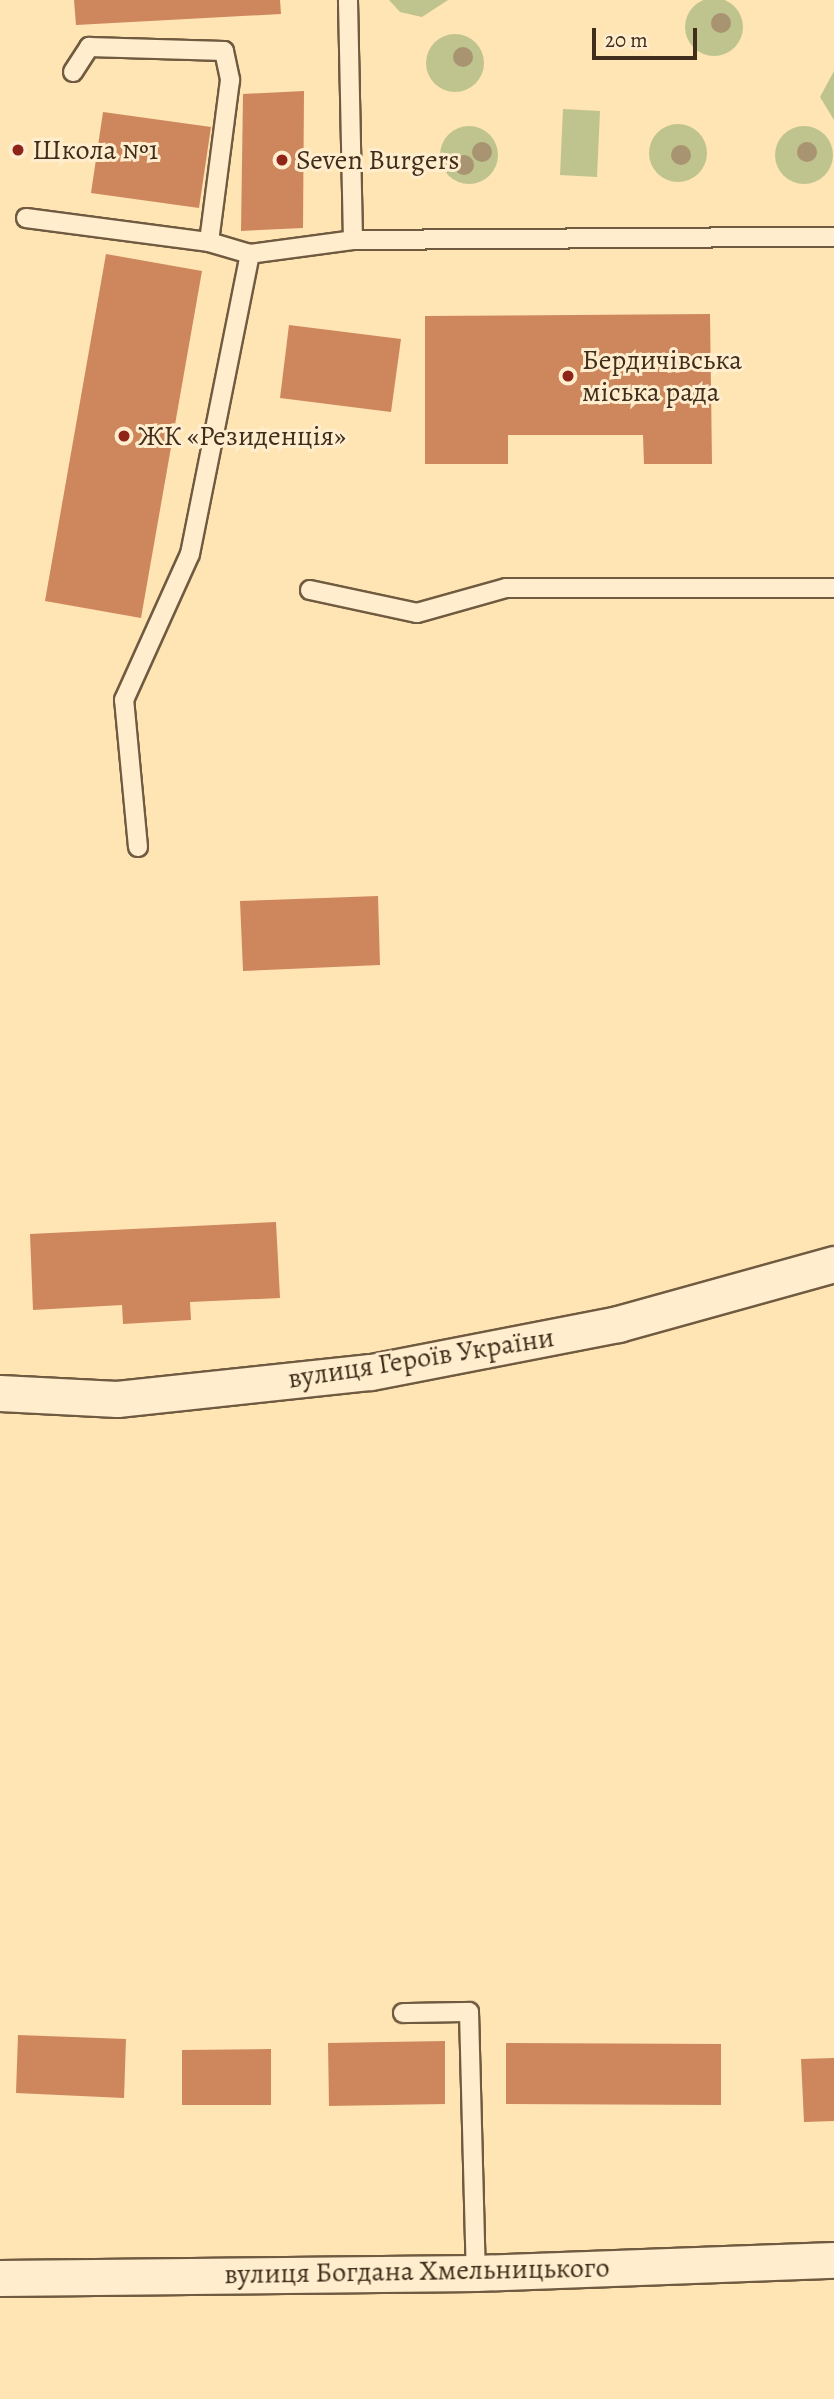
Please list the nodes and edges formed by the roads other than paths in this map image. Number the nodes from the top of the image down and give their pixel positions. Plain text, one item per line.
1 (348, 0) edge
2 (73, 72) dead end
3 (26, 218) dead end
4 (834, 237) edge
5 (353, 240) junction
6 (209, 242) junction
7 (250, 254) junction
8 (834, 588) edge
9 (310, 590) dead end
10 (138, 847) dead end
11 (834, 1264) edge
12 (0, 1394) edge
13 (403, 2012) dead end
14 (834, 2260) edge
15 (476, 2273) junction
16 (0, 2278) edge

1 - 5 lane
2 - 6 lane
3 - 6 lane
4 - 5 lane
5 - 7 lane
6 - 7 lane
7 - 10 lane
8 - 9 lane
11 - 12 street, вулиця Героїв України
13 - 15 lane
14 - 15 street, вулиця Богдана Хмельницького
15 - 16 street, вулиця Богдана Хмельницького

